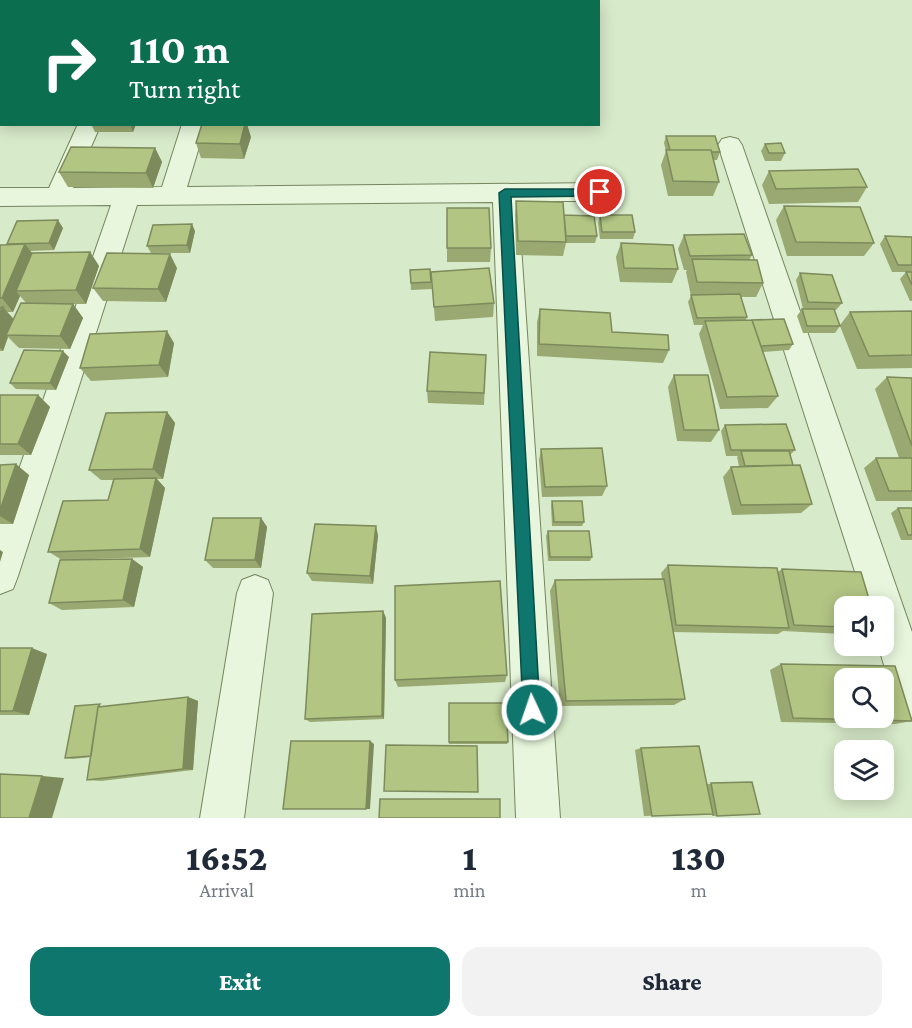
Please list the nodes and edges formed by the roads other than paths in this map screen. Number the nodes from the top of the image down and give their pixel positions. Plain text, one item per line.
1 (89, 126) edge
2 (193, 126) edge
3 (730, 145) dead end
4 (600, 192) dead end
5 (505, 193) junction
6 (172, 195) junction
7 (0, 196) edge
8 (57, 196) junction
9 (127, 196) junction
10 (0, 576) edge
11 (255, 593) dead end
12 (905, 647) edge
13 (912, 698) edge
14 (222, 818) edge
15 (538, 818) edge

1 - 8 street
2 - 6 street
3 - 12 street
4 - 5 street
5 - 6 street
5 - 15 street
6 - 9 street
7 - 8 street
8 - 9 street
9 - 10 street
11 - 14 street
12 - 13 street

